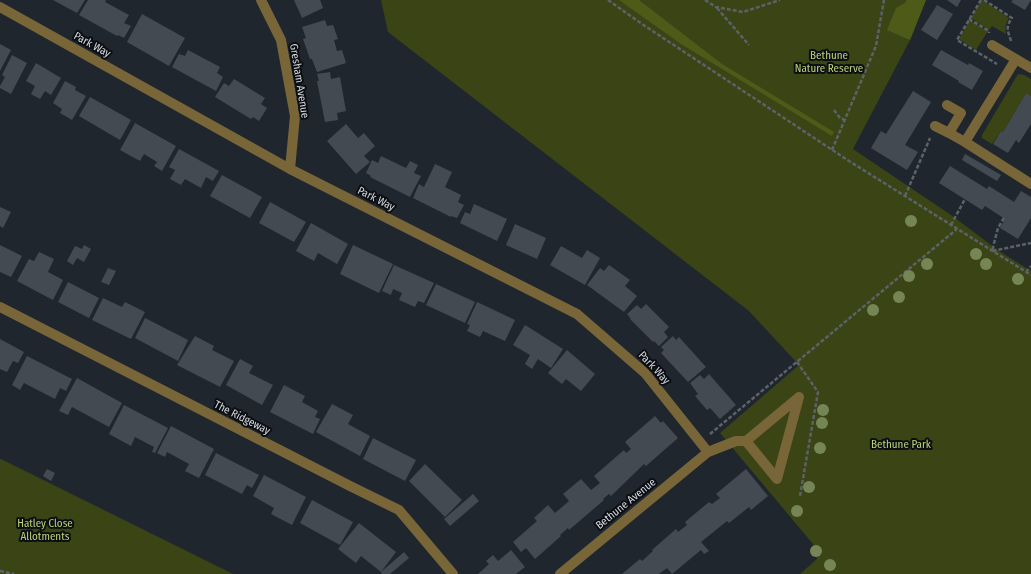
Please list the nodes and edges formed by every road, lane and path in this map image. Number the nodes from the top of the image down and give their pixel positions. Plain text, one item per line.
1 (261, 0) edge
2 (608, 0) edge
3 (705, 0) edge
4 (780, 0) edge
5 (884, 0) edge
6 (981, 0) edge
7 (0, 7) edge
8 (716, 8) junction
9 (969, 19) junction
10 (957, 40) dead end
11 (749, 45) dead end
12 (992, 45) joint
13 (1016, 59) junction
14 (1030, 64) edge
15 (947, 105) dead end
16 (834, 110) dead end
17 (845, 120) junction
18 (935, 126) joint
19 (948, 133) junction
20 (965, 142) junction
21 (832, 150) junction
22 (290, 170) junction
23 (1031, 184) edge
24 (905, 196) junction
25 (965, 199) dead end
26 (1004, 218) dead end
27 (951, 225) junction
28 (957, 228) junction
29 (1031, 243) edge
30 (992, 251) junction
31 (1031, 266) edge
32 (1026, 272) junction
33 (1031, 275) edge
34 (0, 307) edge
35 (797, 362) junction
36 (746, 441) junction
37 (700, 442) junction
38 (708, 452) junction
39 (802, 496) dead end
40 (0, 571) edge
41 (14, 574) edge
42 (453, 574) edge
43 (560, 574) edge

1 - 22 street, Gresham Avenue
2 - 21 path
3 - 8 path
4 - 8 path
5 - 17 path
6 - 9 path
7 - 22 street, Park Way
8 - 11 path
9 - 10 path
9 - 12 path
12 - 13 street
13 - 14 street
13 - 20 street
15 - 19 street
16 - 17 path
17 - 21 path
18 - 19 street
18 - 24 path
19 - 20 street
20 - 23 street
21 - 24 path
22 - 37 street, Park Way
24 - 27 path
25 - 27 path
26 - 30 path
27 - 28 path
28 - 30 path
28 - 35 path
29 - 30 path
30 - 32 path
31 - 32 path
32 - 33 path
34 - 42 street, The Ridgeway
35 - 37 path
35 - 39 path
36 - 36 street
36 - 38 street, Bethune Avenue
37 - 38 street, Park Way
38 - 43 street, Bethune Avenue
40 - 41 path

